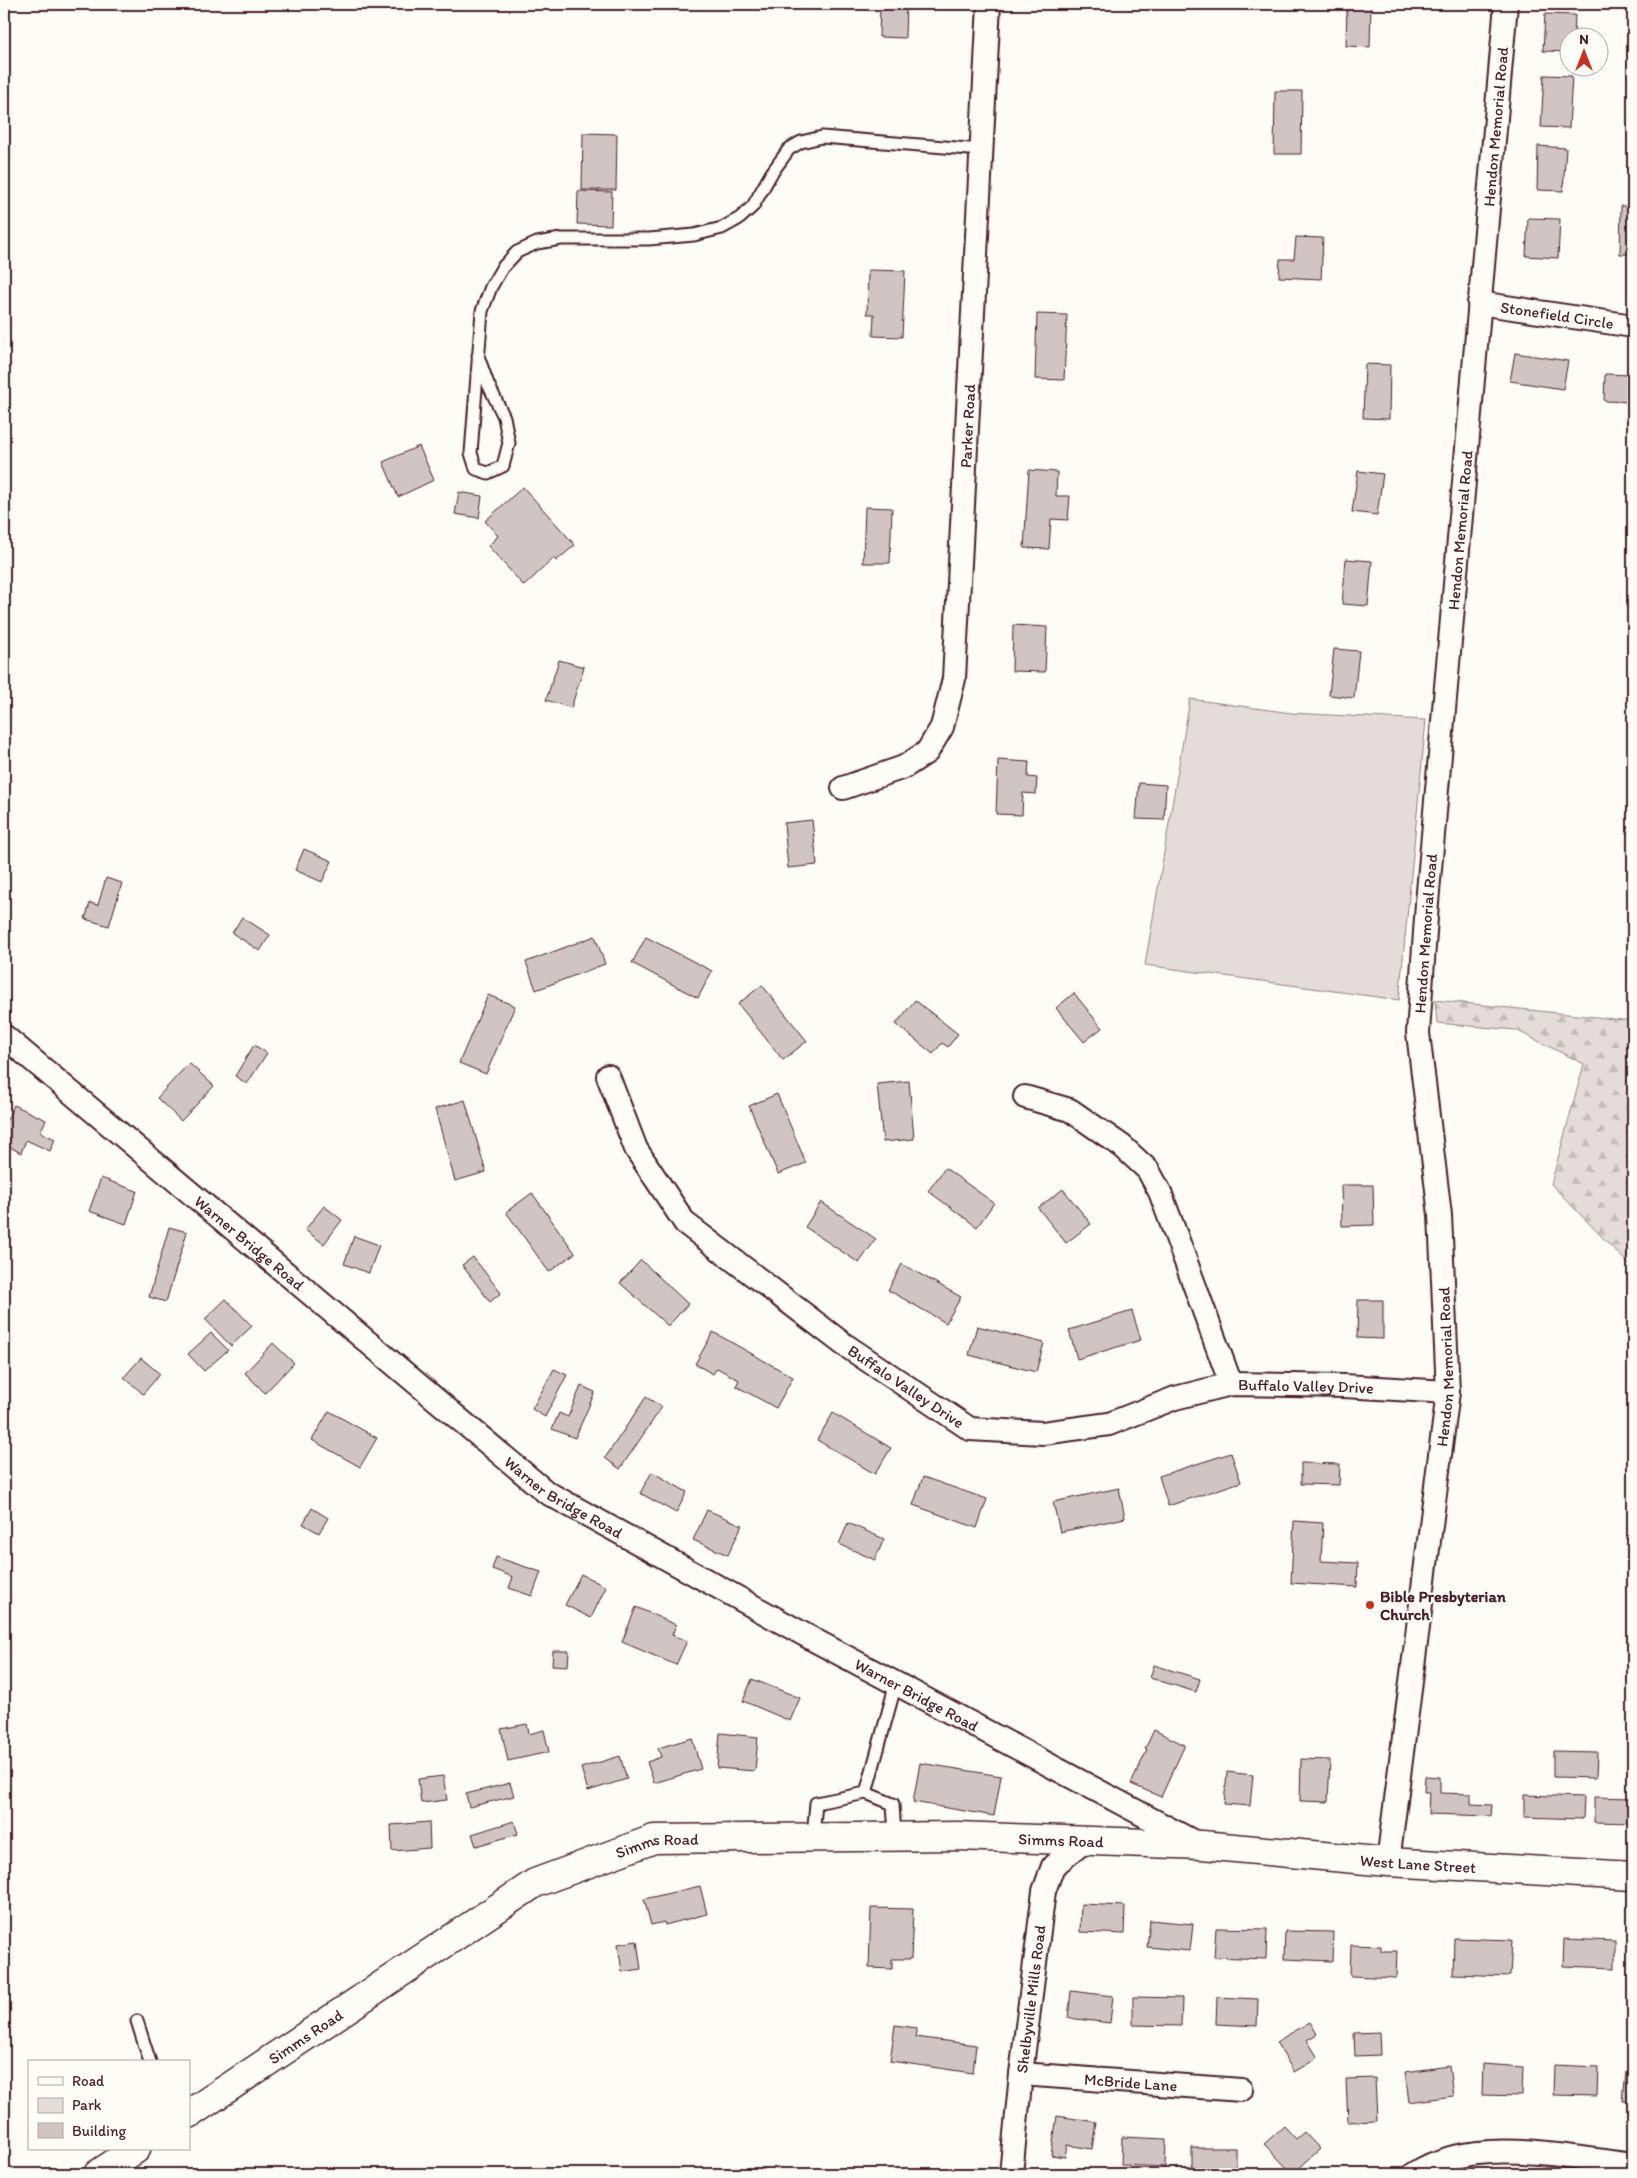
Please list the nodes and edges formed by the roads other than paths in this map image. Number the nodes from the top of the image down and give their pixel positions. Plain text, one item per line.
1 (989, 4) edge
2 (1506, 4) edge
3 (981, 150) junction
4 (1480, 303) junction
5 (1633, 326) edge
6 (478, 356) junction
7 (843, 788) dead end
8 (4, 1036) edge
9 (608, 1076) dead end
10 (1025, 1097) dead end
11 (1231, 1384) junction
12 (1448, 1392) junction
13 (896, 1683) junction
14 (866, 1793) junction
15 (814, 1836) junction
16 (895, 1836) junction
17 (1085, 1841) junction
18 (1202, 1846) junction
19 (1388, 1862) junction
20 (1633, 1876) edge
21 (137, 2021) dead end
22 (149, 2060) edge
23 (1021, 2074) junction
24 (1241, 2090) dead end
25 (190, 2113) edge
26 (134, 2150) edge
27 (1633, 2165) edge
28 (98, 2174) edge
29 (1010, 2174) edge
30 (1414, 2174) edge

1 - 3 street, Parker Road
2 - 4 street, Hendon Memorial Road
3 - 6 lane
3 - 7 street, Parker Road
4 - 5 street, Stonefield Circle
4 - 12 street, Hendon Memorial Road
6 - 6 lane
8 - 13 street, Warner Bridge Road
9 - 11 street, Buffalo Valley Drive
10 - 11 street
11 - 12 street, Buffalo Valley Drive
12 - 19 street, Hendon Memorial Road
13 - 14 lane
13 - 18 street, Warner Bridge Road
14 - 15 lane
14 - 16 lane
15 - 16 street, Simms Road
15 - 25 street, Simms Road
16 - 17 street, Simms Road
17 - 18 street, Simms Road
17 - 23 street, Shelbyville Mills Road
18 - 19 street, West Lane Street
19 - 20 street, West Lane Street
21 - 22 lane
23 - 24 street, McBride Lane
23 - 29 street, Shelbyville Mills Road
26 - 28 street
27 - 30 street

